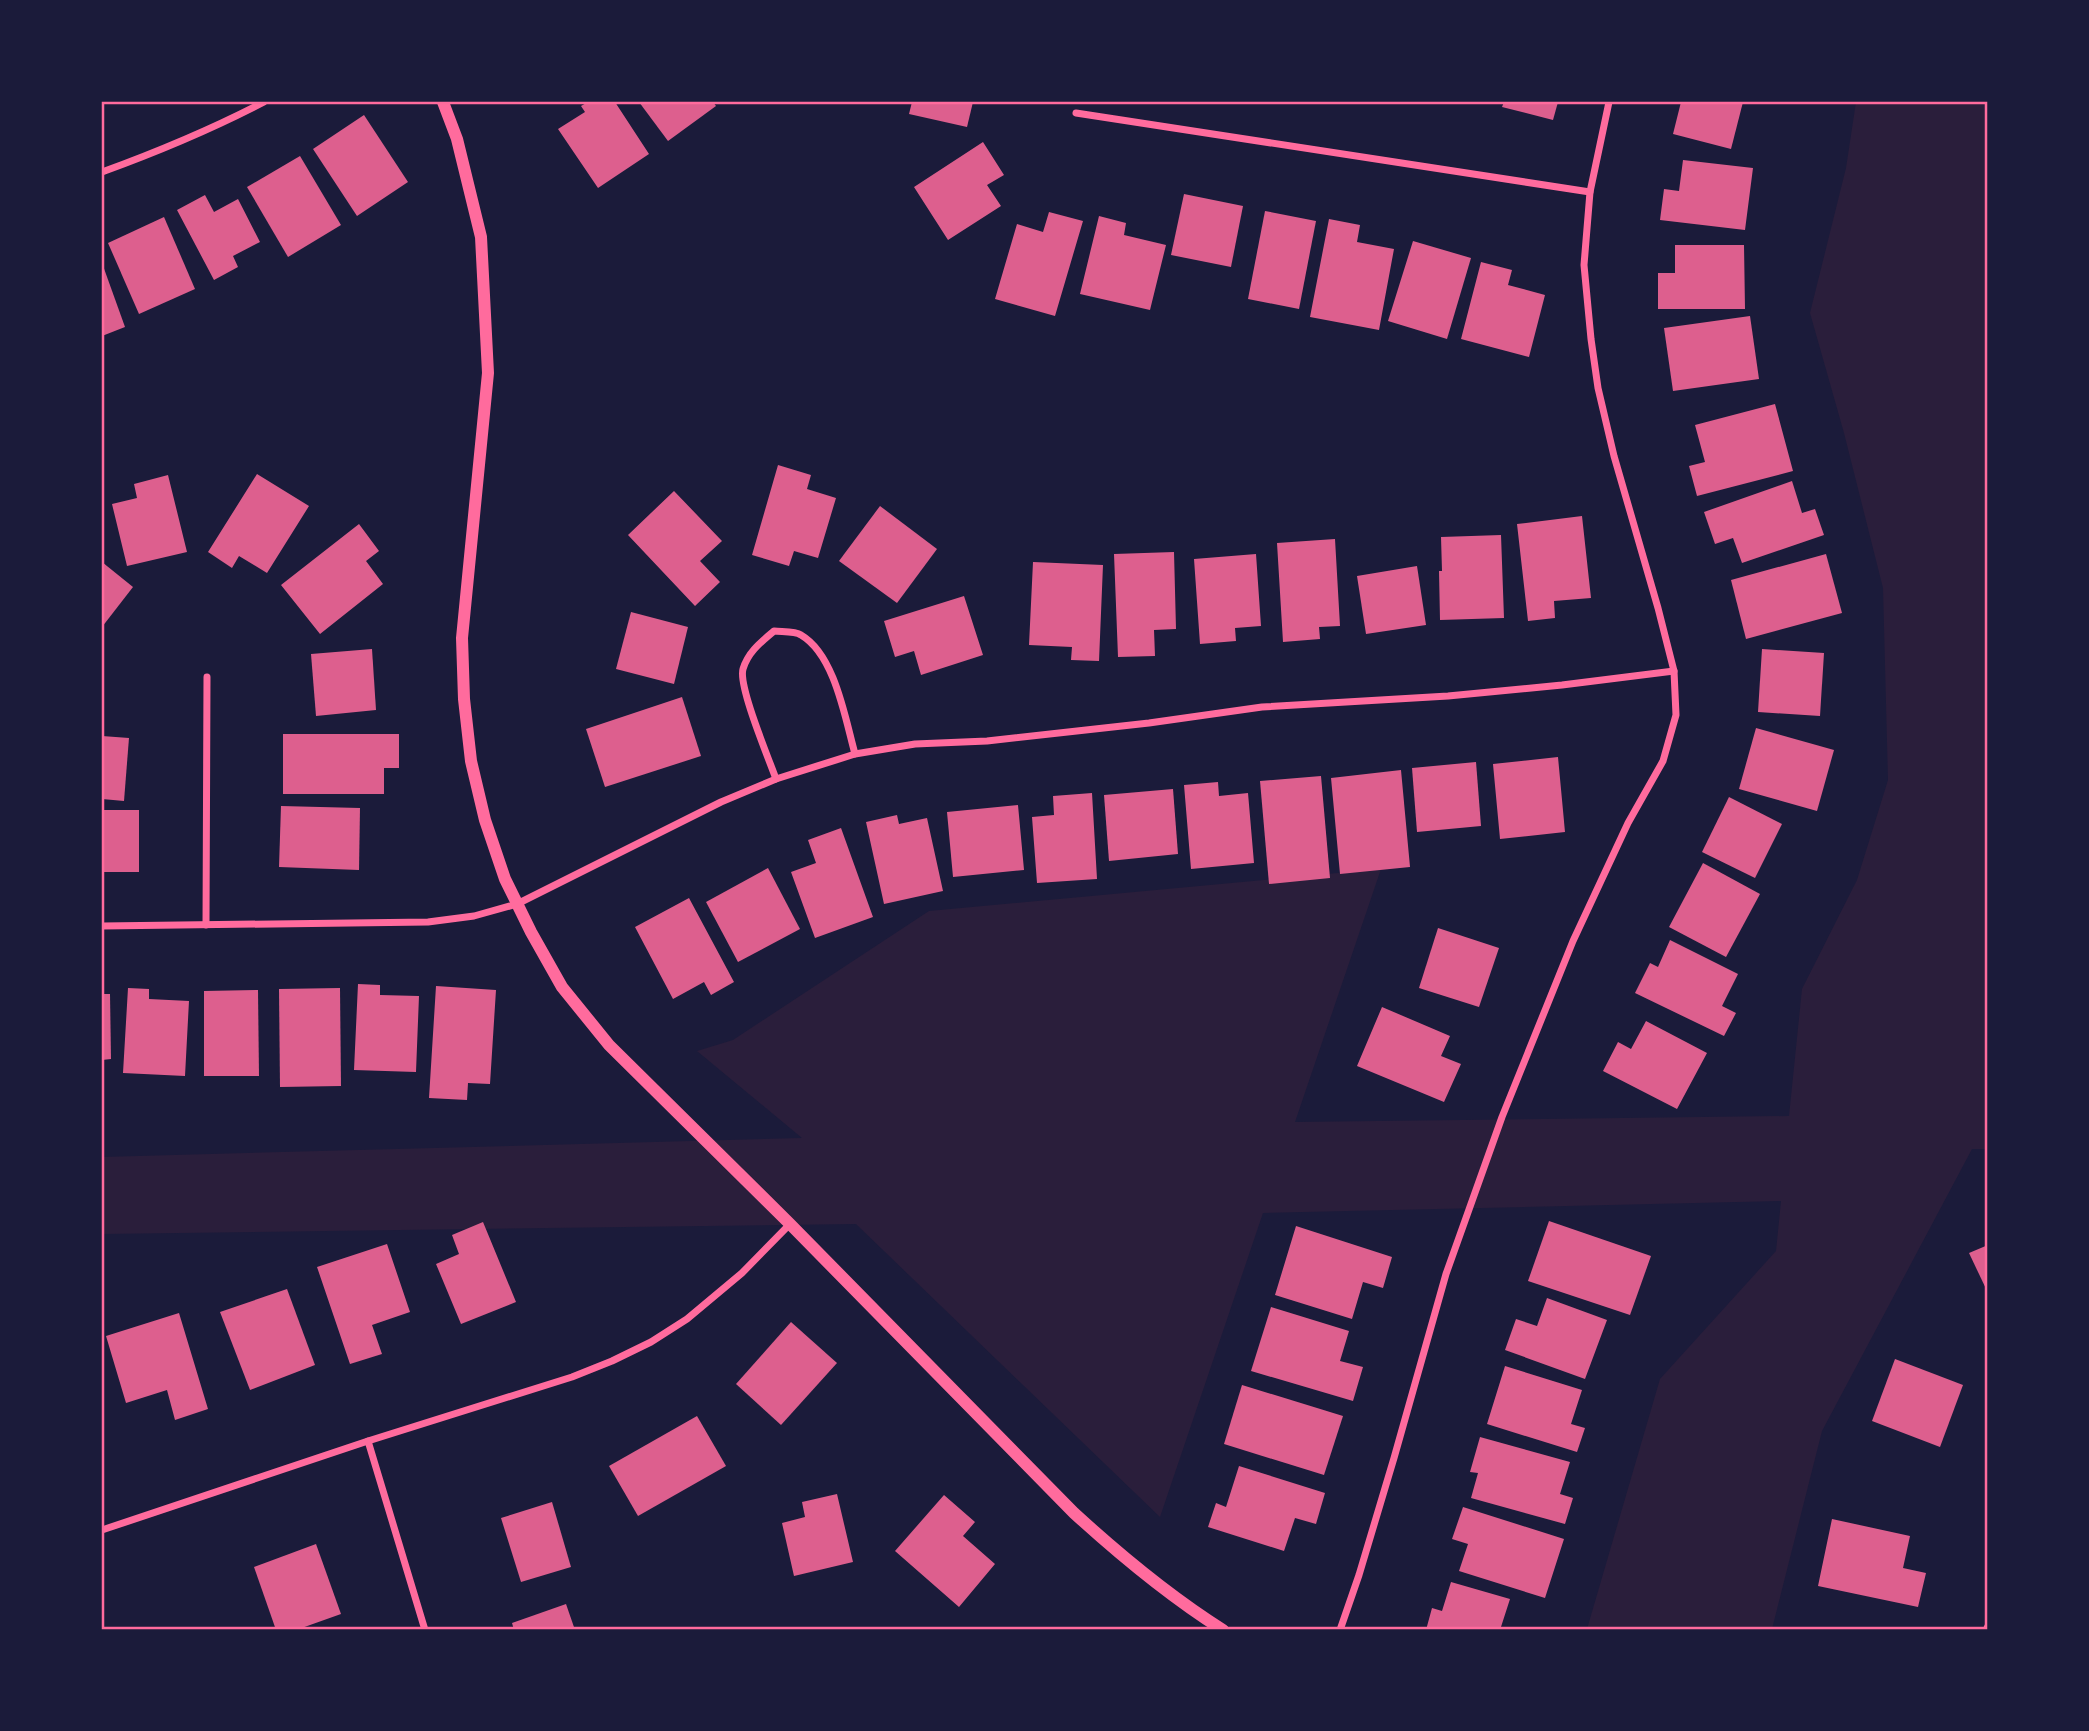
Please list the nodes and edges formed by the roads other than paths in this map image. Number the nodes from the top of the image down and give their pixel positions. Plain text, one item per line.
1 (264, 102) edge
2 (443, 102) edge
3 (1609, 102) edge
4 (1076, 113) dead end
5 (102, 172) edge
6 (1590, 192) junction
7 (1674, 671) junction
8 (207, 677) dead end
9 (855, 754) junction
10 (776, 779) junction
11 (517, 904) junction
12 (206, 925) junction
13 (102, 926) edge
14 (790, 1224) junction
15 (369, 1441) junction
16 (102, 1530) edge
17 (425, 1629) edge
18 (1223, 1629) edge
19 (1340, 1629) edge

1 - 5 street
2 - 11 street
3 - 6 street
4 - 6 street
6 - 7 street
7 - 9 street
7 - 19 street
8 - 12 street
9 - 10 street
9 - 10 street
10 - 11 street
11 - 12 street
11 - 14 street
12 - 13 street
14 - 15 street
14 - 18 street
15 - 16 street
15 - 17 street

